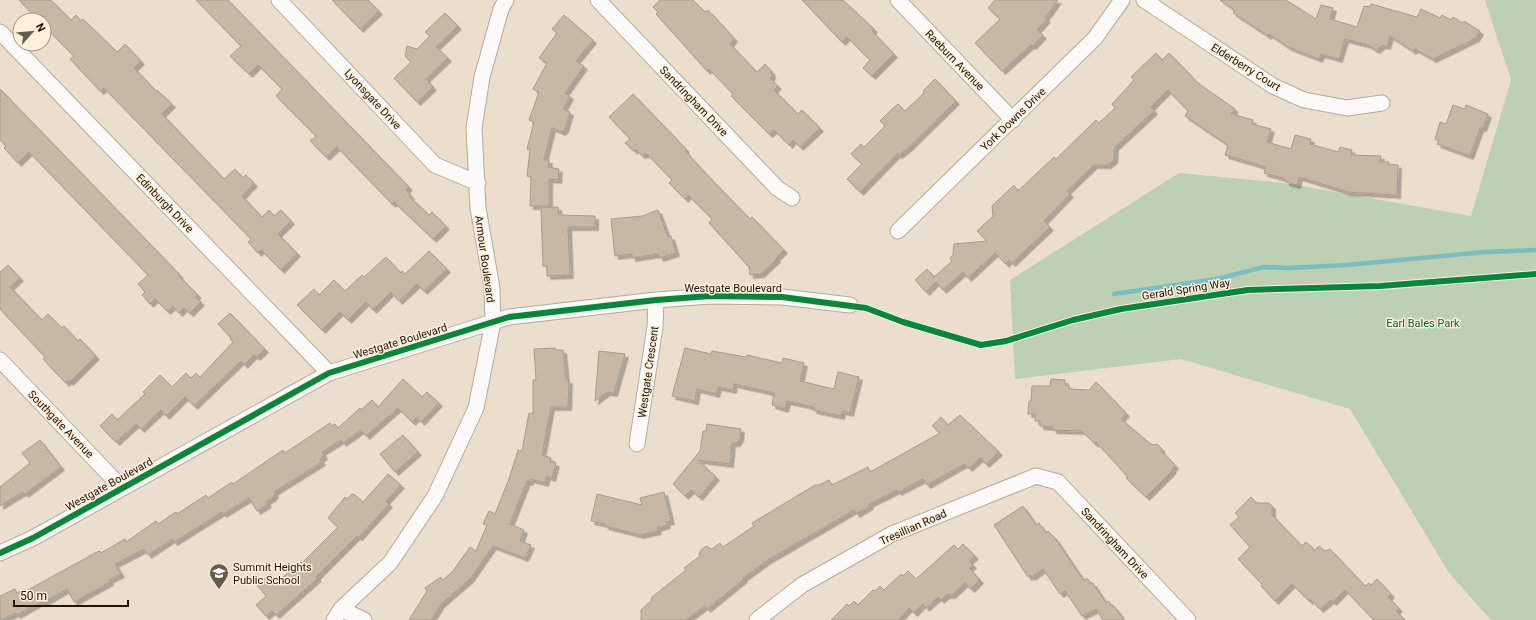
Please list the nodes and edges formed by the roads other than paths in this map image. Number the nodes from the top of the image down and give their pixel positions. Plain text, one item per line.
1 (279, 0) edge
2 (506, 0) edge
3 (598, 0) edge
4 (898, 0) edge
5 (1122, 0) edge
6 (1144, 0) edge
7 (0, 32) edge
8 (1382, 103) dead end
9 (1013, 120) junction
10 (478, 183) junction
11 (792, 198) dead end
12 (898, 231) dead end
13 (656, 300) junction
14 (850, 305) dead end
15 (493, 322) junction
16 (0, 360) edge
17 (329, 373) junction
18 (637, 444) dead end
19 (1036, 476) joint
20 (122, 488) junction
21 (0, 553) edge
22 (338, 614) edge
23 (1180, 618) edge
24 (364, 620) edge
25 (758, 620) edge

1 - 10 street, Lyonsgate Drive
2 - 10 street, Armour Boulevard
3 - 11 street, Sandringham Drive
4 - 9 street, Raeburn Avenue
5 - 9 street, York Downs Drive
6 - 8 street, Elderberry Court
7 - 17 street, Edinburgh Drive
9 - 12 street, York Downs Drive
10 - 15 street, Armour Boulevard
13 - 14 street, Westgate Boulevard
13 - 15 street, Westgate Boulevard
13 - 18 street, Westgate Crescent
15 - 17 street, Westgate Boulevard
15 - 22 street, Armour Boulevard
16 - 20 street, Southgate Avenue
17 - 20 street, Westgate Boulevard
19 - 23 street, Sandringham Drive
19 - 25 street, Tresillian Road
20 - 21 street, Westgate Boulevard
22 - 24 street

